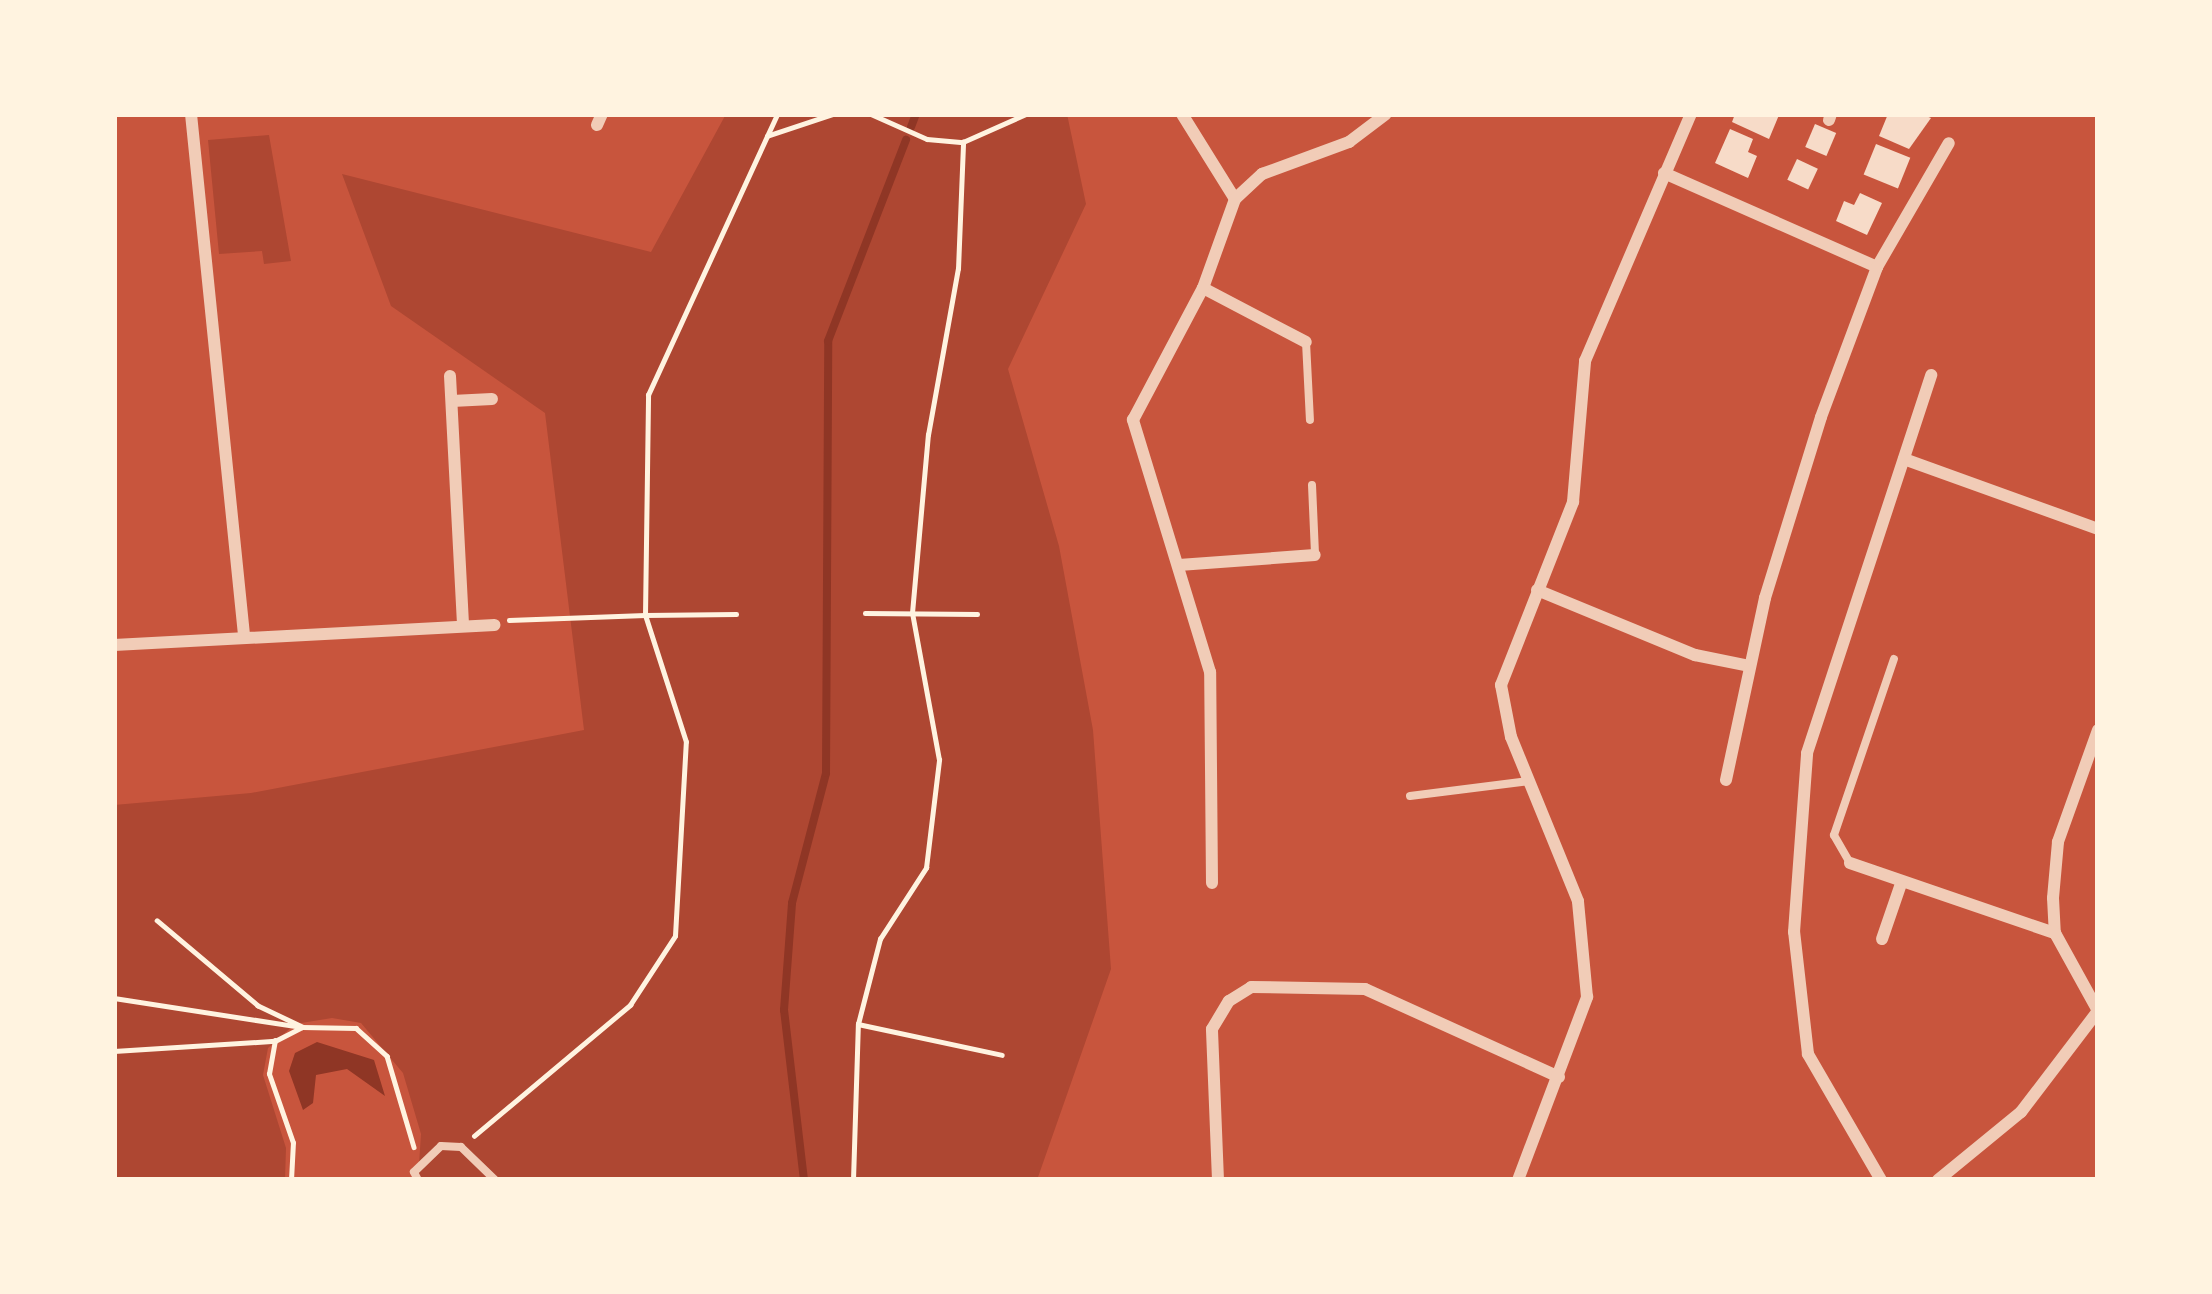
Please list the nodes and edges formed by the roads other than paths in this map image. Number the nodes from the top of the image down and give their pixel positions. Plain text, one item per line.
1 (191, 114) edge
2 (1182, 114) edge
3 (1386, 114) edge
4 (1691, 114) edge
5 (1949, 143) dead end
6 (1664, 173) junction
7 (1234, 200) junction
8 (1876, 267) junction
9 (1203, 288) junction
10 (1306, 342) joint
11 (1931, 375) dead end
12 (450, 376) dead end
13 (492, 398) dead end
14 (452, 401) junction
15 (1310, 420) dead end
16 (1904, 459) junction
17 (1312, 484) dead end
18 (2098, 529) edge
19 (1315, 555) joint
20 (1179, 565) junction
21 (1537, 590) junction
22 (494, 625) road end
23 (464, 626) junction
24 (244, 635) junction
25 (114, 645) edge
26 (1894, 659) dead end
27 (1748, 666) junction
28 (2098, 730) edge
29 (1529, 781) junction
30 (1726, 781) dead end
31 (1410, 796) dead end
32 (1850, 863) joint
33 (1902, 881) junction
34 (1211, 883) dead end
35 (2055, 933) junction
36 (1882, 939) dead end
37 (2098, 1011) edge
38 (1559, 1077) junction
39 (416, 1176) edge
40 (496, 1180) edge
41 (1218, 1180) edge
42 (1518, 1180) edge
43 (1881, 1180) edge
44 (1939, 1180) edge

1 - 24 street
2 - 7 street
3 - 7 street
4 - 6 street
5 - 8 street
6 - 8 street
6 - 21 street
7 - 9 street
8 - 27 street
9 - 10 street
9 - 20 street
10 - 15 lane
11 - 16 street
12 - 14 street
13 - 14 street
14 - 23 street
16 - 18 street
16 - 43 street
17 - 19 lane
19 - 20 street
20 - 34 street
21 - 27 street
21 - 29 street
22 - 23 street
23 - 24 street
24 - 25 street
26 - 32 lane
27 - 30 street
28 - 35 street
29 - 31 lane
29 - 38 street
32 - 33 street
33 - 35 street
33 - 36 street
35 - 37 street
37 - 44 street
38 - 41 street
38 - 42 street
39 - 40 lane

